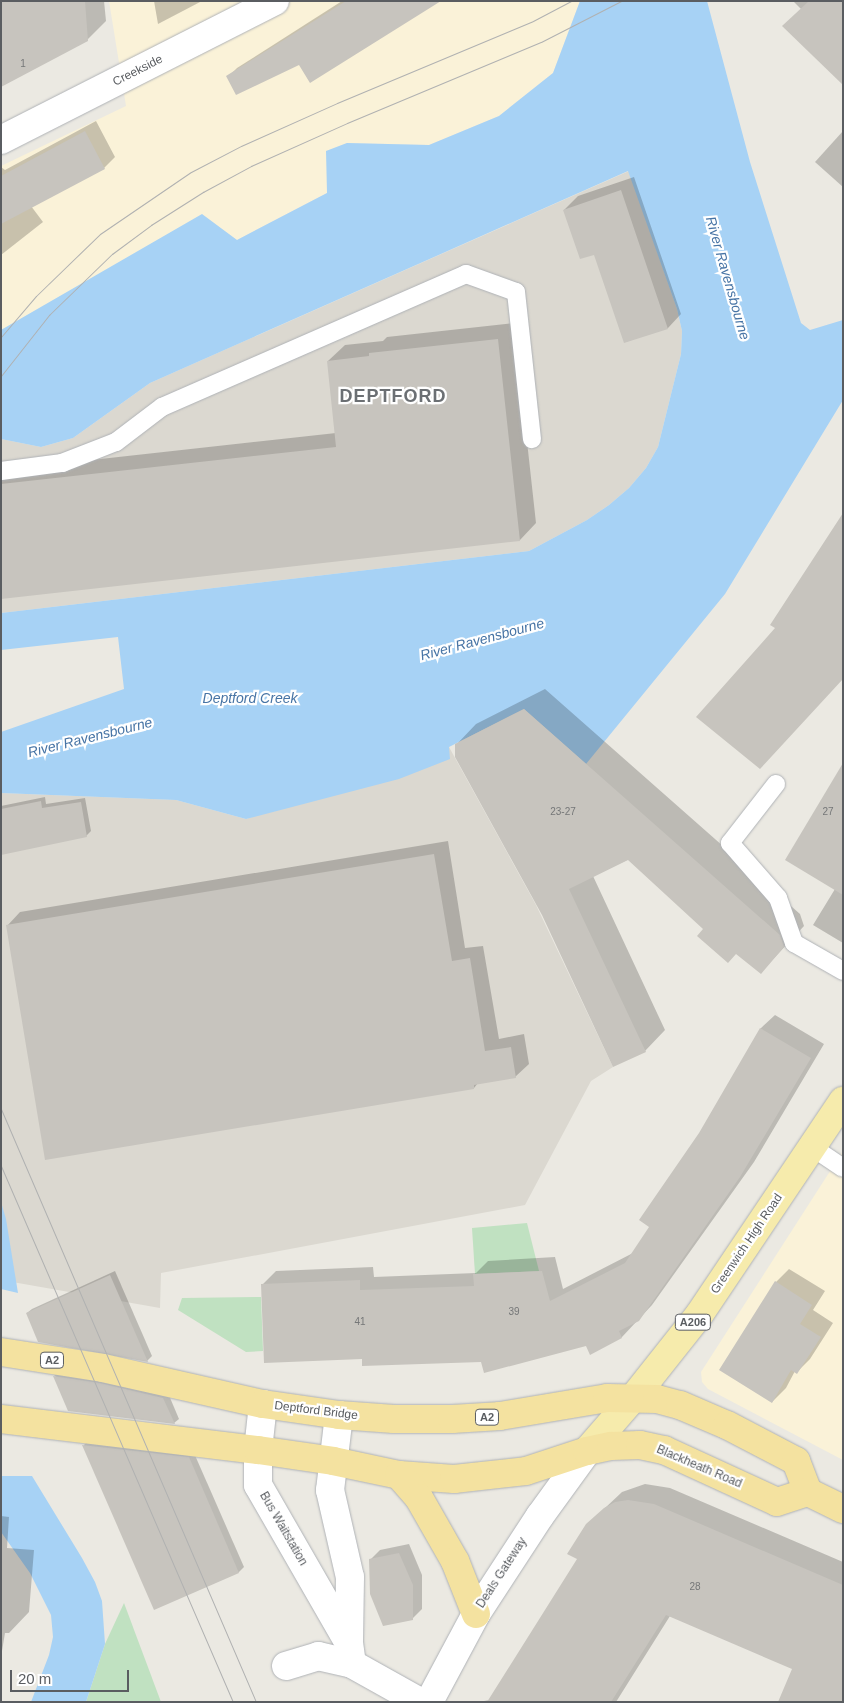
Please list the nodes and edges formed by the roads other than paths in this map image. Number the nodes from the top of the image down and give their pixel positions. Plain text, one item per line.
1 (276, 1) edge
2 (1, 140) edge
3 (532, 439) dead end
4 (1, 471) edge
5 (776, 784) dead end
6 (843, 970) edge
7 (843, 1102) edge
8 (812, 1147) junction
9 (843, 1168) edge
10 (1, 1352) edge
11 (634, 1397) junction
12 (263, 1404) junction
13 (339, 1415) junction
14 (1, 1419) edge
15 (258, 1450) junction
16 (587, 1452) junction
17 (333, 1461) junction
18 (399, 1475) junction
19 (808, 1492) junction
20 (843, 1509) edge
21 (476, 1614) junction
22 (351, 1654) junction
23 (286, 1666) dead end
24 (420, 1702) edge
25 (429, 1702) edge

1 - 2 street, Creekside
3 - 4 lane
5 - 6 lane
7 - 8 main road, Greenwich High Road / A206
8 - 9 lane
8 - 11 main road, Greenwich High Road / A206
10 - 12 highway, Deptford Bridge / A2
11 - 13 highway, Deptford Bridge / A2
11 - 16 main road, Greenwich High Road / A206
11 - 19 highway, A2
12 - 13 highway, Deptford Bridge / A2
12 - 15 street, Bus Waitstation
13 - 17 street
14 - 15 highway
15 - 17 highway
15 - 22 street, Bus Waitstation
16 - 18 highway
16 - 19 highway, Blackheath Road
16 - 21 street, Deals Gateway
17 - 18 highway
17 - 22 street
18 - 21 highway
19 - 20 highway
21 - 25 street, Deals Gateway
22 - 23 street
22 - 24 street

